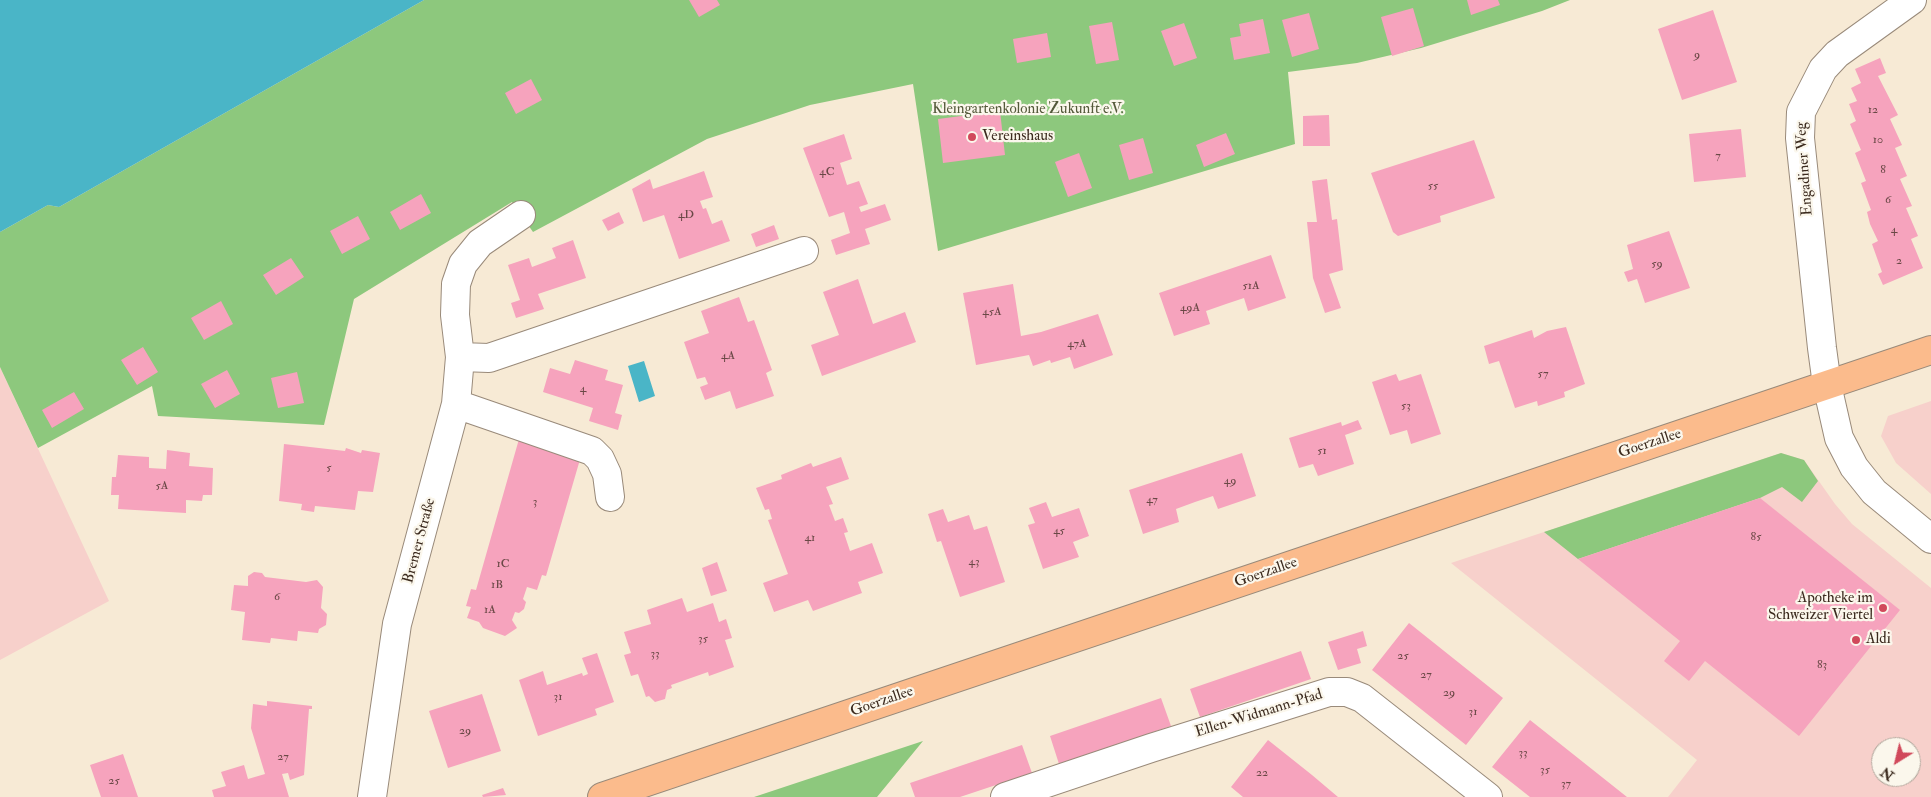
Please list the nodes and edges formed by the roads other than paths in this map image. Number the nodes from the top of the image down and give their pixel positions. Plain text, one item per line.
1 (1912, 0) edge
2 (521, 214) dead end
3 (804, 250) dead end
4 (1931, 350) edge
5 (460, 357) junction
6 (1827, 385) junction
7 (456, 404) junction
8 (610, 498) dead end
9 (1931, 539) edge
10 (372, 797) edge
11 (602, 797) edge
12 (1005, 797) edge
13 (1488, 797) edge

1 - 6 street, Engadiner Weg
2 - 5 street, Bremer Straße
3 - 5 street
4 - 6 main road, Goerzallee
5 - 7 street, Bremer Straße
6 - 9 street, Engadiner Weg
6 - 11 main road, Goerzallee
7 - 8 street
7 - 10 street, Bremer Straße
12 - 13 street, Ellen-Widmann-Pfad

